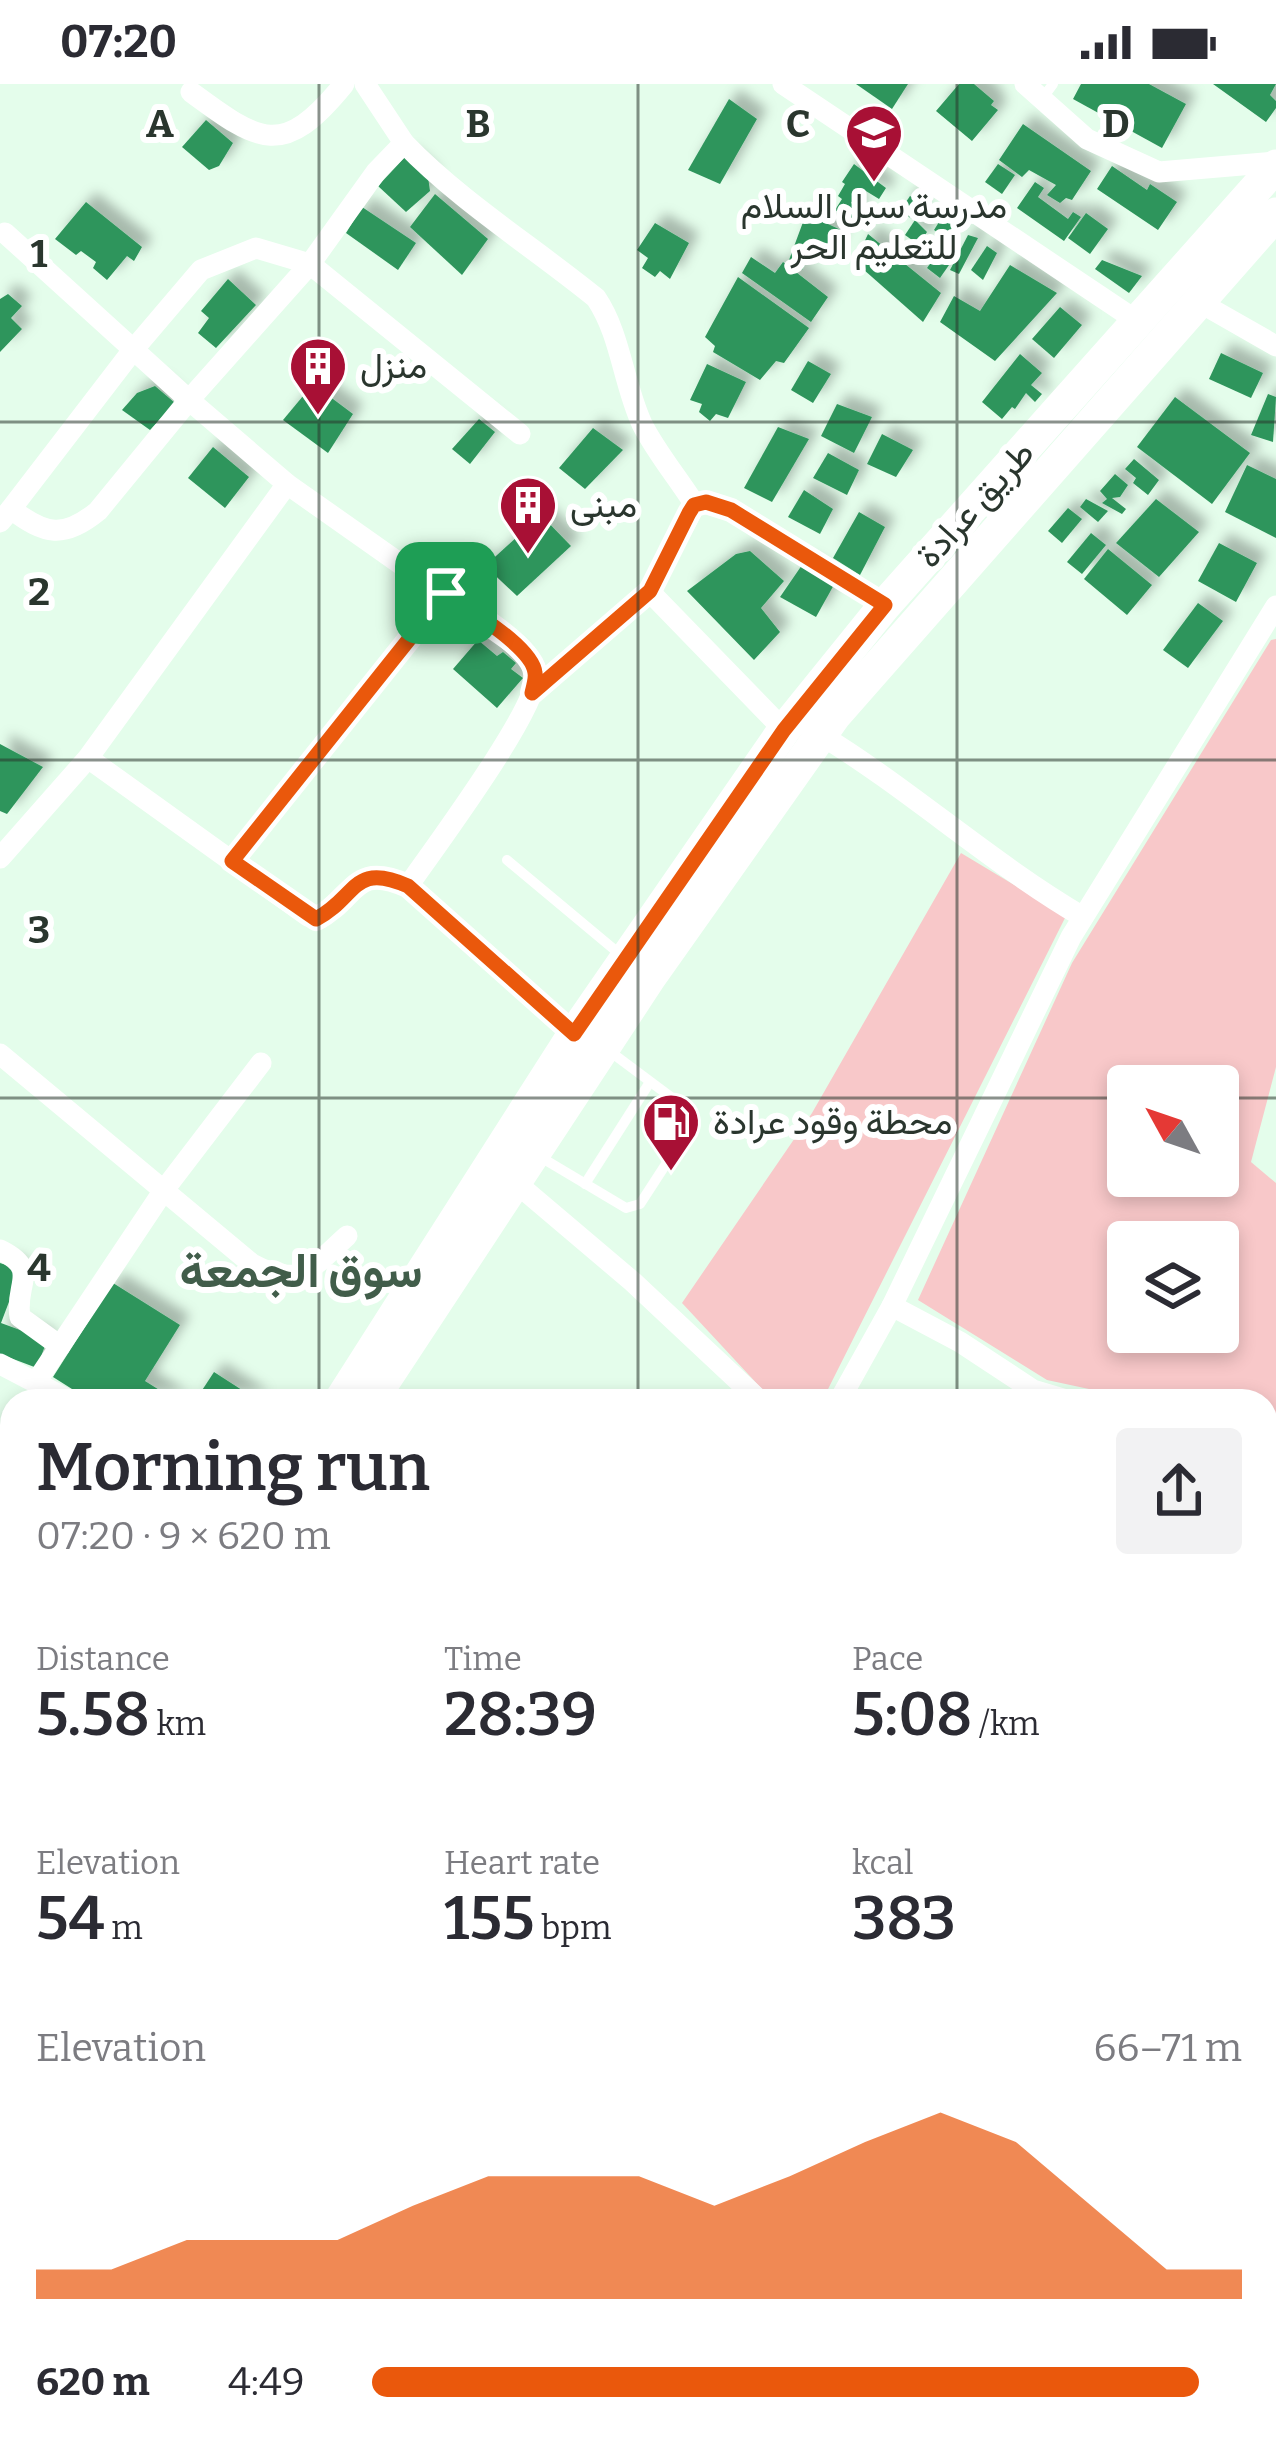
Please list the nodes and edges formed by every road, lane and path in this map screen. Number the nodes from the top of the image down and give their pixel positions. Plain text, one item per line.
1 (344, 84) edge
2 (365, 84) edge
3 (783, 84) edge
4 (1040, 89) edge
5 (191, 92) dead end
6 (404, 143) junction
7 (1276, 164) edge
8 (1276, 214) edge
9 (5, 233) dead end
10 (310, 264) junction
11 (1198, 302) junction
12 (1137, 321) junction
13 (1276, 346) edge
14 (133, 350) junction
15 (190, 400) junction
16 (520, 434) dead end
17 (1033, 464) junction
18 (287, 484) junction
19 (694, 505) junction
20 (5, 516) edge
21 (650, 591) junction
22 (446, 593) junction
23 (885, 605) junction
24 (1276, 606) edge
25 (532, 693) junction
26 (784, 730) junction
27 (821, 735) junction
28 (88, 758) junction
29 (0, 858) edge
30 (507, 860) dead end
31 (232, 861) junction
32 (408, 886) junction
33 (1083, 917) junction
34 (625, 958) junction
35 (589, 1041) junction
36 (0, 1054) edge
37 (261, 1063) dead end
38 (650, 1082) junction
39 (525, 1168) junction
40 (585, 1184) junction
41 (164, 1190) junction
42 (347, 1236) dead end
43 (0, 1250) edge
44 (892, 1306) junction
45 (60, 1346) junction
46 (0, 1364) edge
47 (36, 1382) junction
48 (49, 1389) edge
49 (348, 1389) edge
50 (379, 1389) edge
51 (747, 1389) edge
52 (846, 1389) edge
53 (1031, 1389) edge

1 - 5 street
2 - 6 street
3 - 12 street
4 - 7 street
6 - 10 street
6 - 19 street
7 - 12 main road, طريق عرادة
8 - 11 main road, طريق عرادة
9 - 14 street
10 - 14 street
10 - 15 street
10 - 16 street
11 - 13 street
11 - 17 main road, طريق عرادة
12 - 17 main road, طريق عرادة
14 - 15 street
14 - 20 street
15 - 18 street
15 - 20 street
17 - 23 main road, طريق عرادة
17 - 27 main road, طريق عرادة
18 - 22 street
18 - 28 street
19 - 21 street
19 - 23 street
21 - 25 street
21 - 26 street
22 - 25 street
22 - 31 street
23 - 26 main road, طريق عرادة
24 - 33 street
25 - 32 street
26 - 34 main road, طريق عرادة
27 - 33 street
27 - 35 main road, طريق عرادة
28 - 29 street
28 - 31 street
30 - 34 lane
31 - 32 street
32 - 35 street
33 - 44 street
34 - 35 main road, طريق عرادة
35 - 38 lane
35 - 39 main road, طريق عرادة
35 - 49 main road, طريق عرادة
36 - 41 street
37 - 41 street
38 - 40 lane
38 - 40 lane
39 - 40 lane
39 - 50 main road, طريق عرادة
39 - 51 street
41 - 42 street
41 - 45 street
43 - 45 street
44 - 52 street
44 - 53 street
45 - 47 street
46 - 47 street
47 - 48 street

